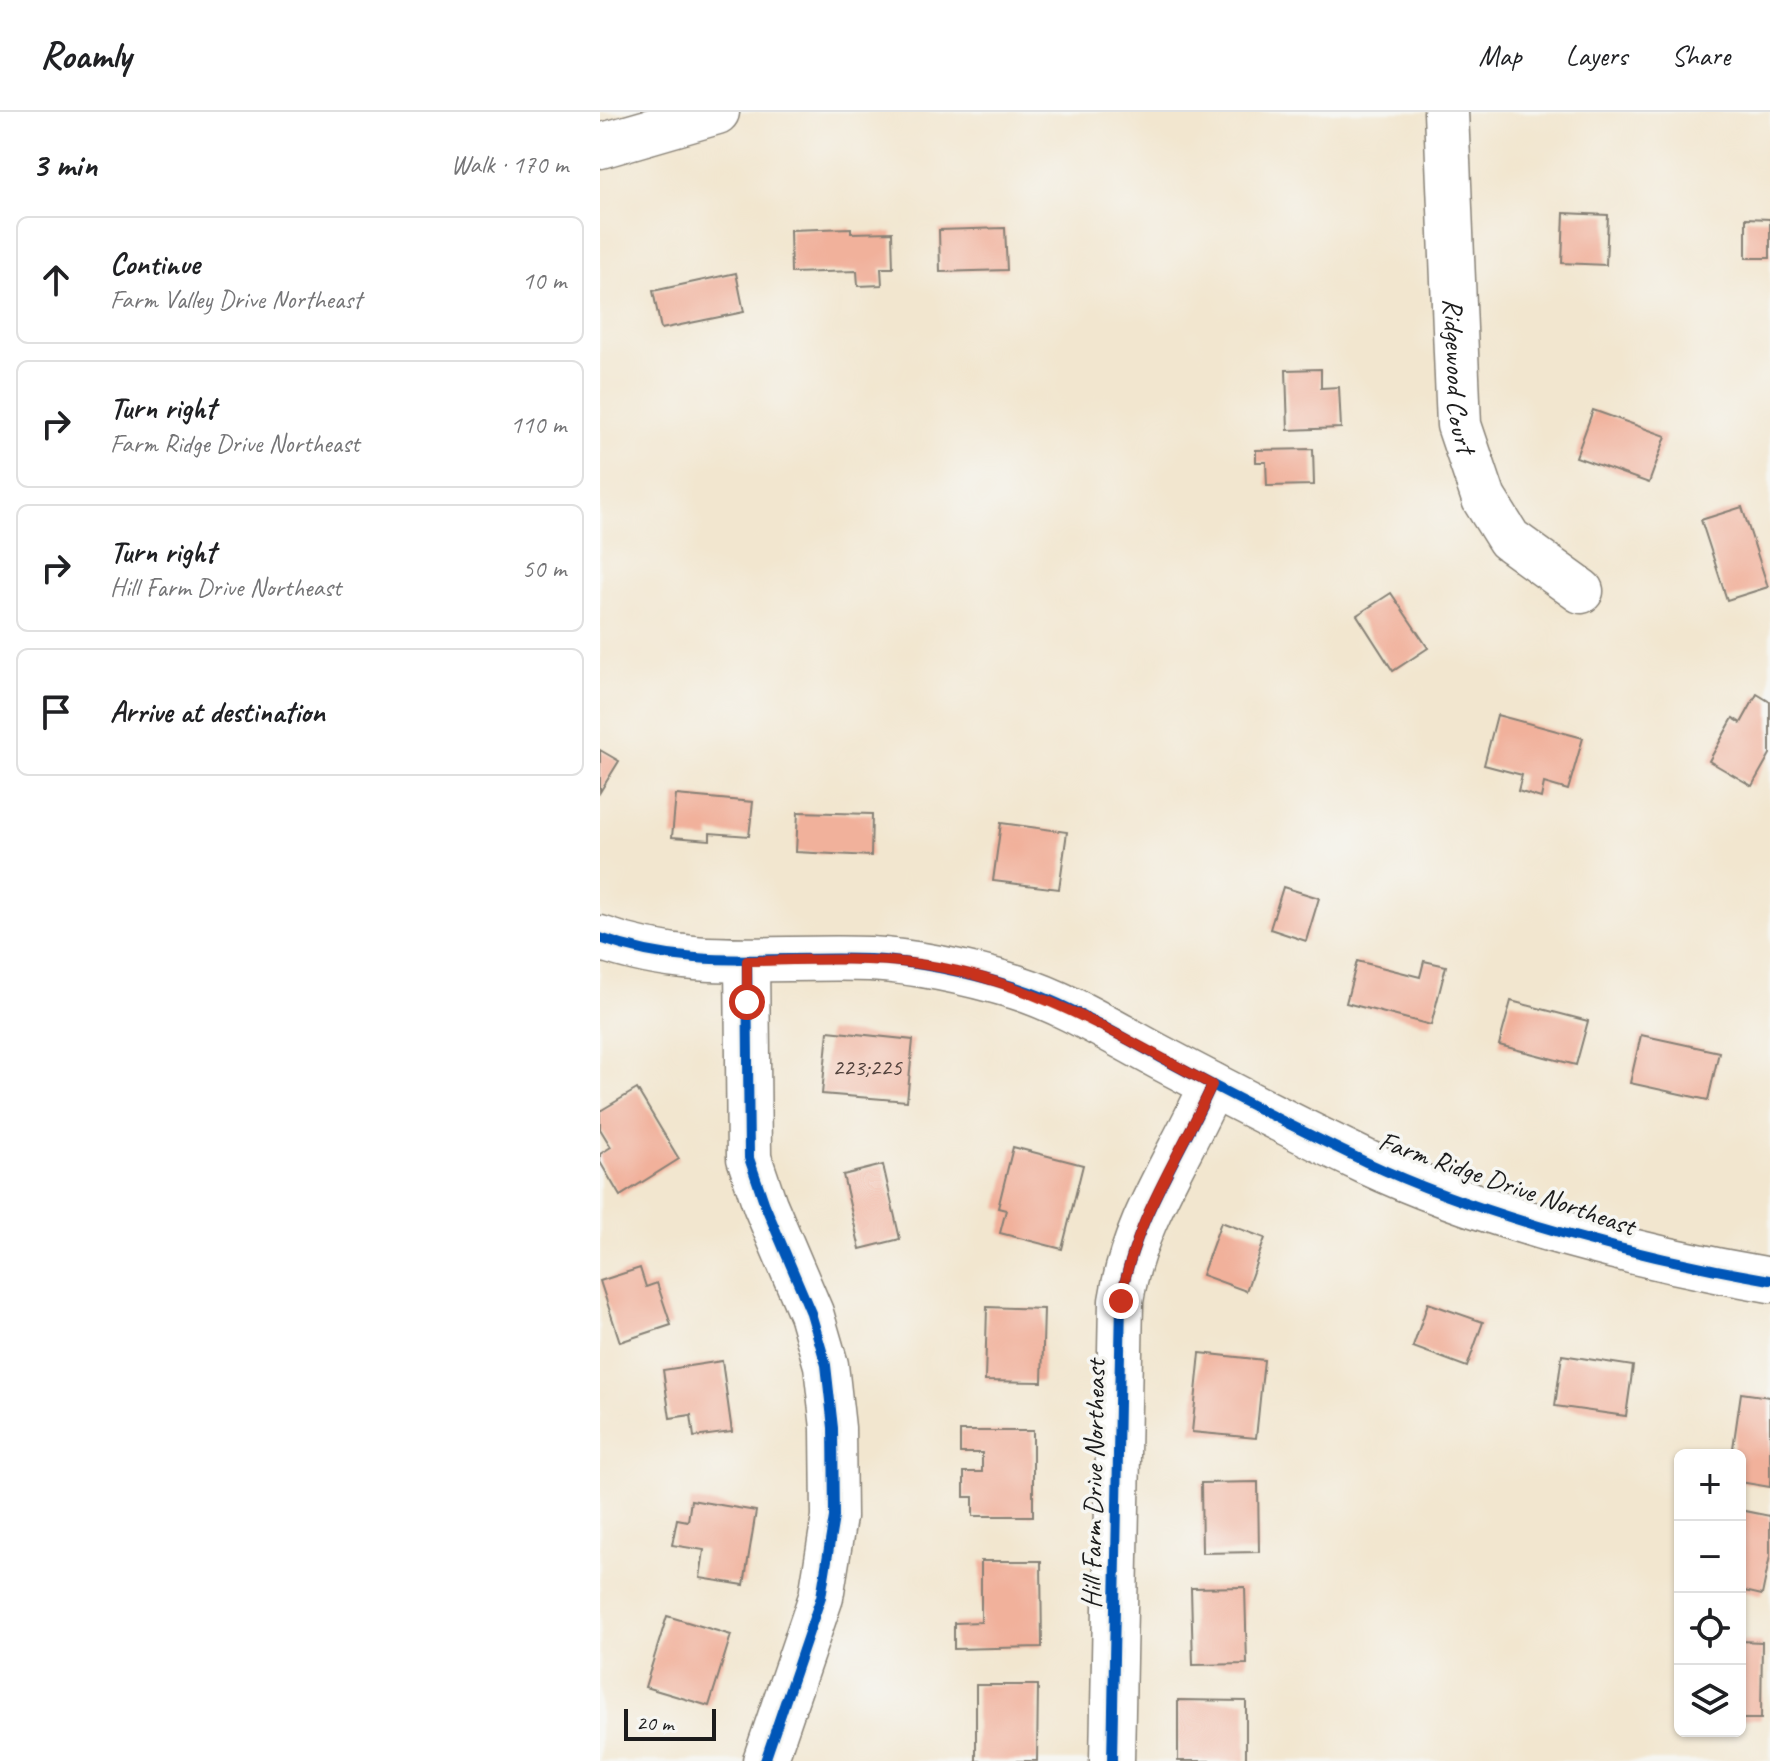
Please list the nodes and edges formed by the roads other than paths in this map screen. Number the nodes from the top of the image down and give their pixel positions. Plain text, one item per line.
1 (717, 112) edge
2 (1446, 112) edge
3 (600, 146) edge
4 (1581, 591) dead end
5 (600, 938) edge
6 (747, 961) junction
7 (1212, 1085) junction
8 (1770, 1280) edge
9 (765, 1761) edge
10 (1112, 1761) edge

1 - 3 street
2 - 4 street, Ridgewood Court
5 - 6 street, Farm Ridge Drive Northeast
6 - 7 street, Farm Ridge Drive Northeast
6 - 9 street
7 - 8 street, Farm Ridge Drive Northeast
7 - 10 street, Hill Farm Drive Northeast

